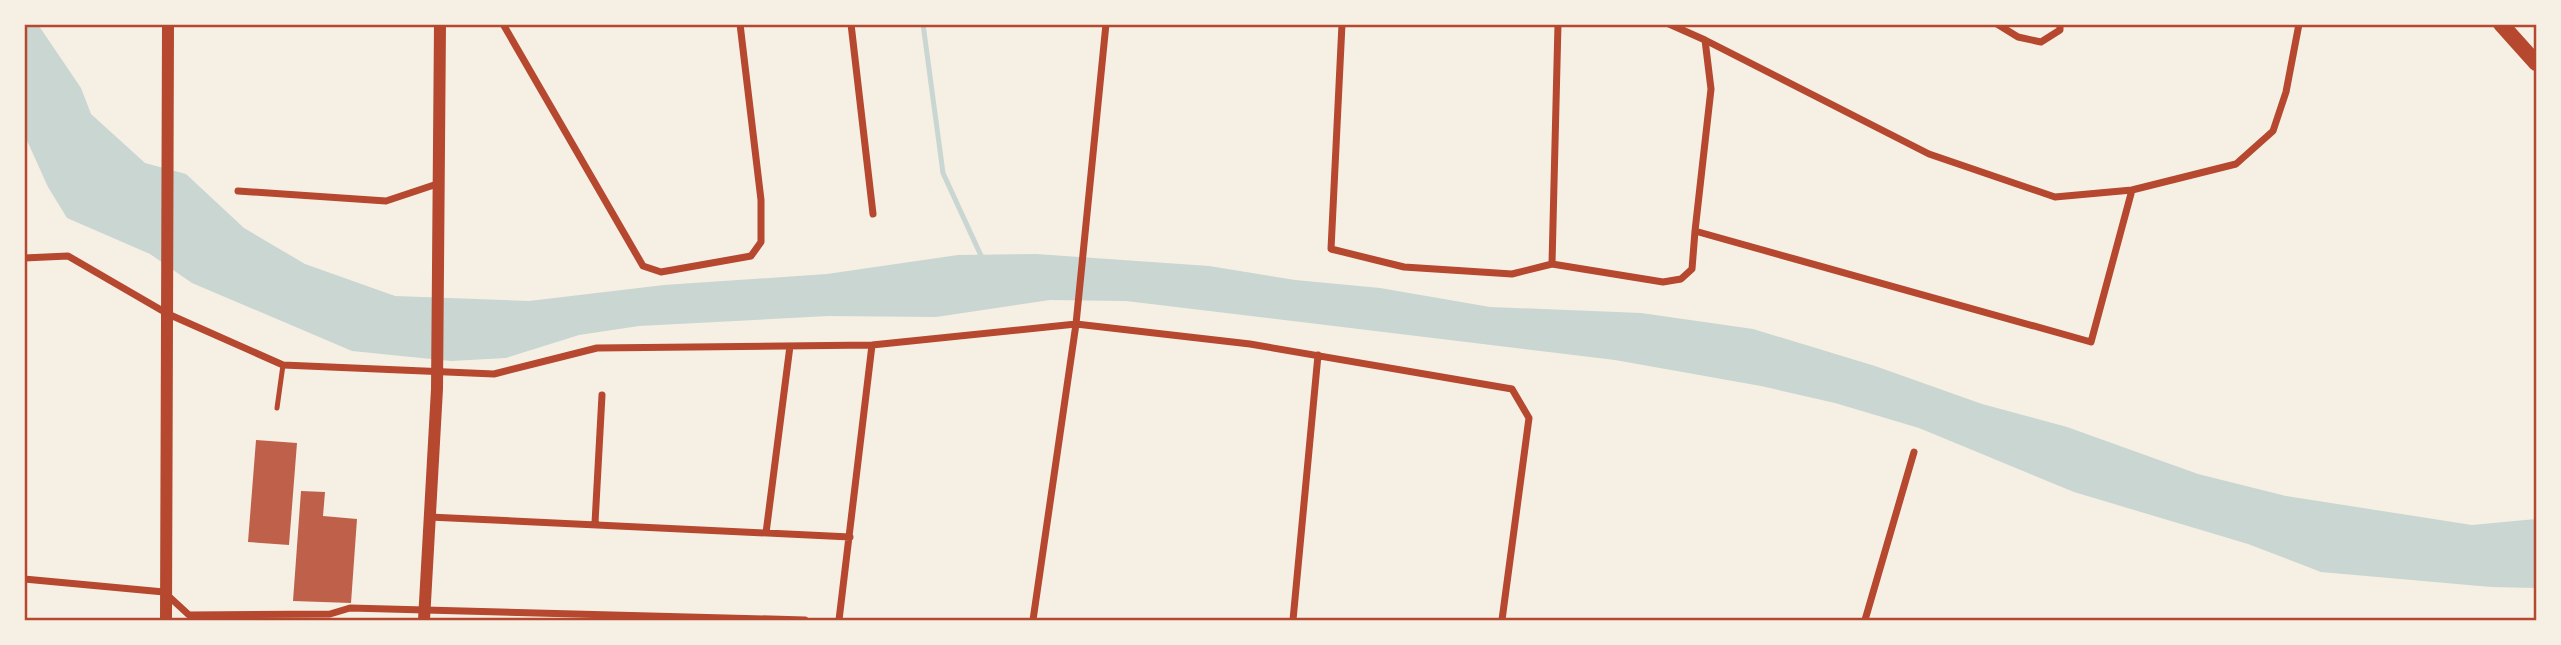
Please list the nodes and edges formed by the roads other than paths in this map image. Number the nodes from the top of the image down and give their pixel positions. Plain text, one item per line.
1 (168, 24) edge
2 (440, 24) edge
3 (503, 24) edge
4 (740, 24) edge
5 (851, 24) edge
6 (1106, 24) edge
7 (1342, 24) edge
8 (1558, 24) edge
9 (1669, 24) edge
10 (1997, 24) edge
11 (2060, 24) edge
12 (2299, 24) edge
13 (2501, 24) edge
14 (1705, 40) junction
15 (2536, 63) edge
16 (441, 183) junction
17 (2132, 190) junction
18 (238, 191) dead end
19 (873, 214) dead end
20 (1695, 231) junction
21 (24, 258) edge
22 (1552, 264) junction
23 (168, 314) junction
24 (1076, 324) junction
25 (872, 345) junction
26 (790, 346) junction
27 (1318, 355) junction
28 (283, 365) junction
29 (602, 395) dead end
30 (277, 408) dead end
31 (1914, 452) dead end
32 (429, 517) junction
33 (595, 523) junction
34 (766, 533) junction
35 (850, 537) junction
36 (24, 579) edge
37 (164, 592) junction
38 (424, 615) edge
39 (330, 617) edge
40 (166, 621) edge
41 (805, 621) edge
42 (839, 621) edge
43 (1033, 621) edge
44 (1293, 621) edge
45 (1502, 621) edge
46 (1865, 621) edge

1 - 23 street
2 - 16 street
3 - 4 street
5 - 19 street
6 - 24 street
7 - 22 street
8 - 22 street
9 - 14 street
10 - 11 street
12 - 17 street
13 - 15 main road
14 - 17 street
14 - 20 street
16 - 18 street
16 - 32 street
17 - 20 street
20 - 22 street
21 - 23 street
23 - 28 street
23 - 37 street
24 - 25 street
24 - 27 street
24 - 43 street
25 - 26 street
25 - 35 street
26 - 28 street
26 - 34 street
27 - 44 street
27 - 45 street
28 - 30 lane
29 - 33 street
31 - 46 street
32 - 33 street
32 - 38 street
33 - 34 street
34 - 35 street
35 - 42 street
36 - 37 street
37 - 39 street
37 - 40 street
38 - 39 street
38 - 41 street

